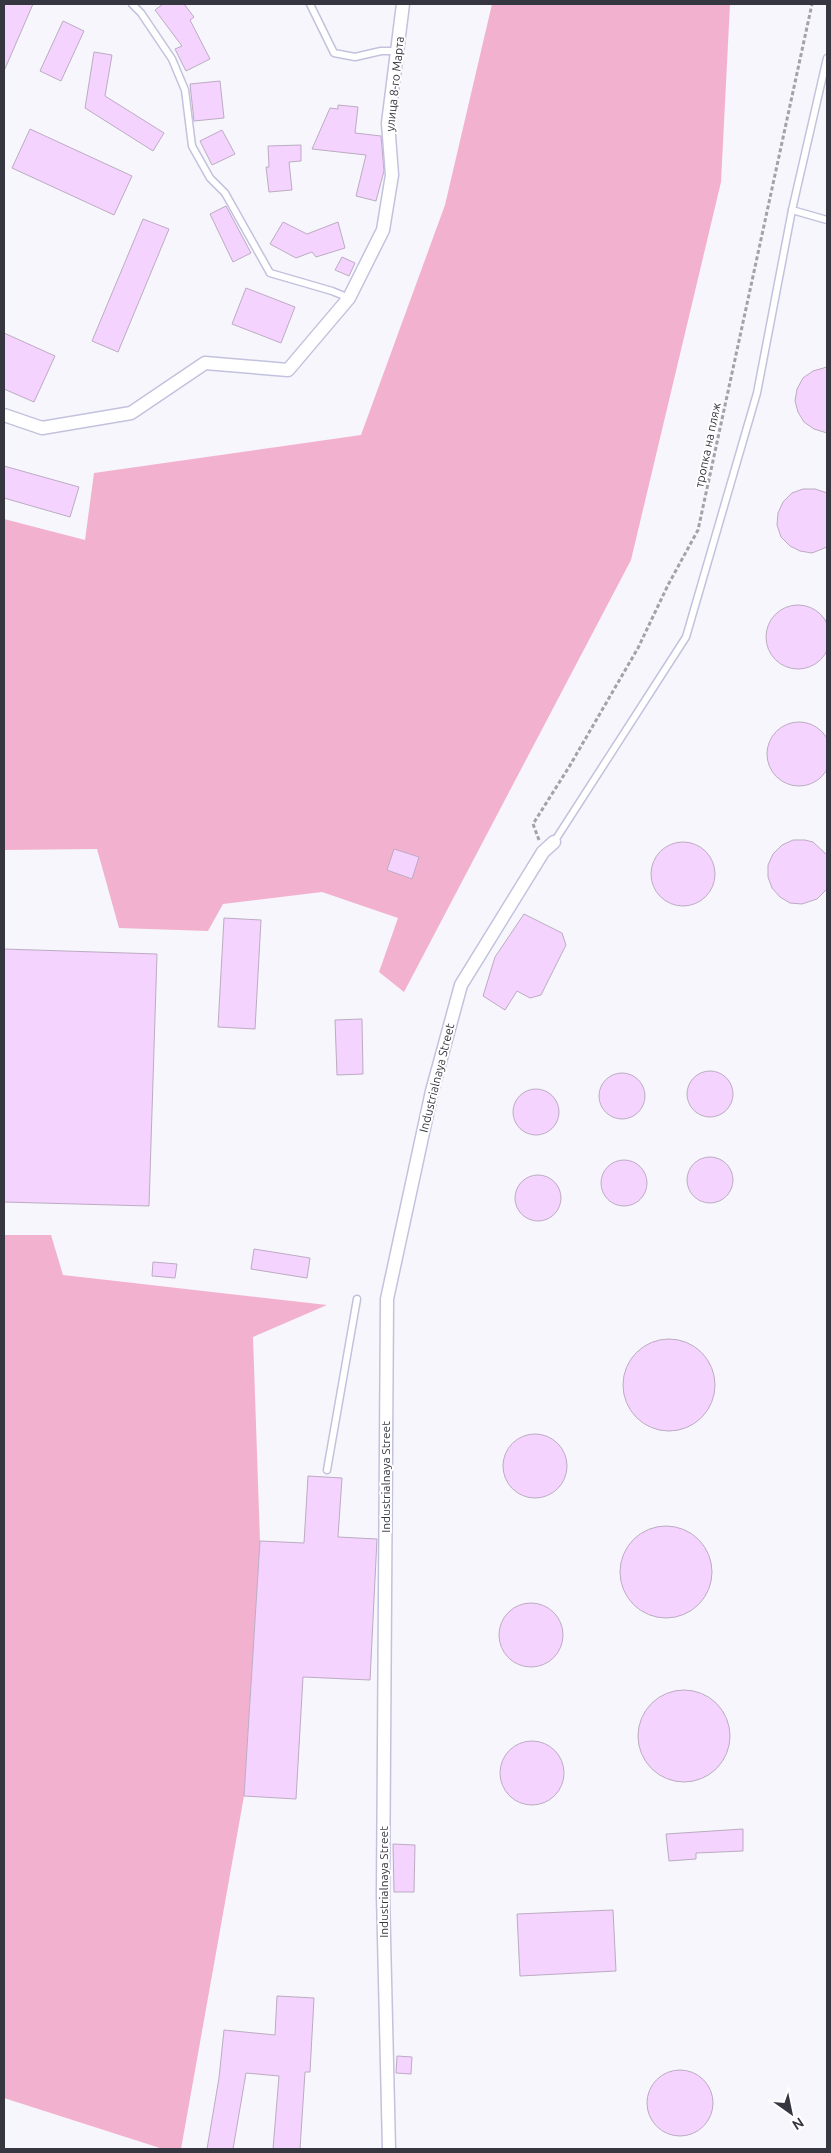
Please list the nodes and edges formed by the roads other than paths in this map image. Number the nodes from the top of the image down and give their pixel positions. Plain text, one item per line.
1 (132, 4) edge
2 (310, 4) edge
3 (403, 4) edge
4 (398, 51) junction
5 (827, 58) edge
6 (792, 210) junction
7 (827, 220) edge
8 (349, 298) junction
9 (4, 415) edge
10 (554, 842) joint
11 (357, 1299) dead end
12 (327, 1470) dead end
13 (389, 2149) edge

1 - 8 lane
2 - 4 lane
3 - 4 street, улица 8-го Марта
4 - 8 street, улица 8-го Марта
5 - 6 lane
6 - 7 lane
6 - 10 lane
8 - 9 street, улица 8-го Марта
10 - 13 street, Industrialnaya Street
11 - 12 lane

